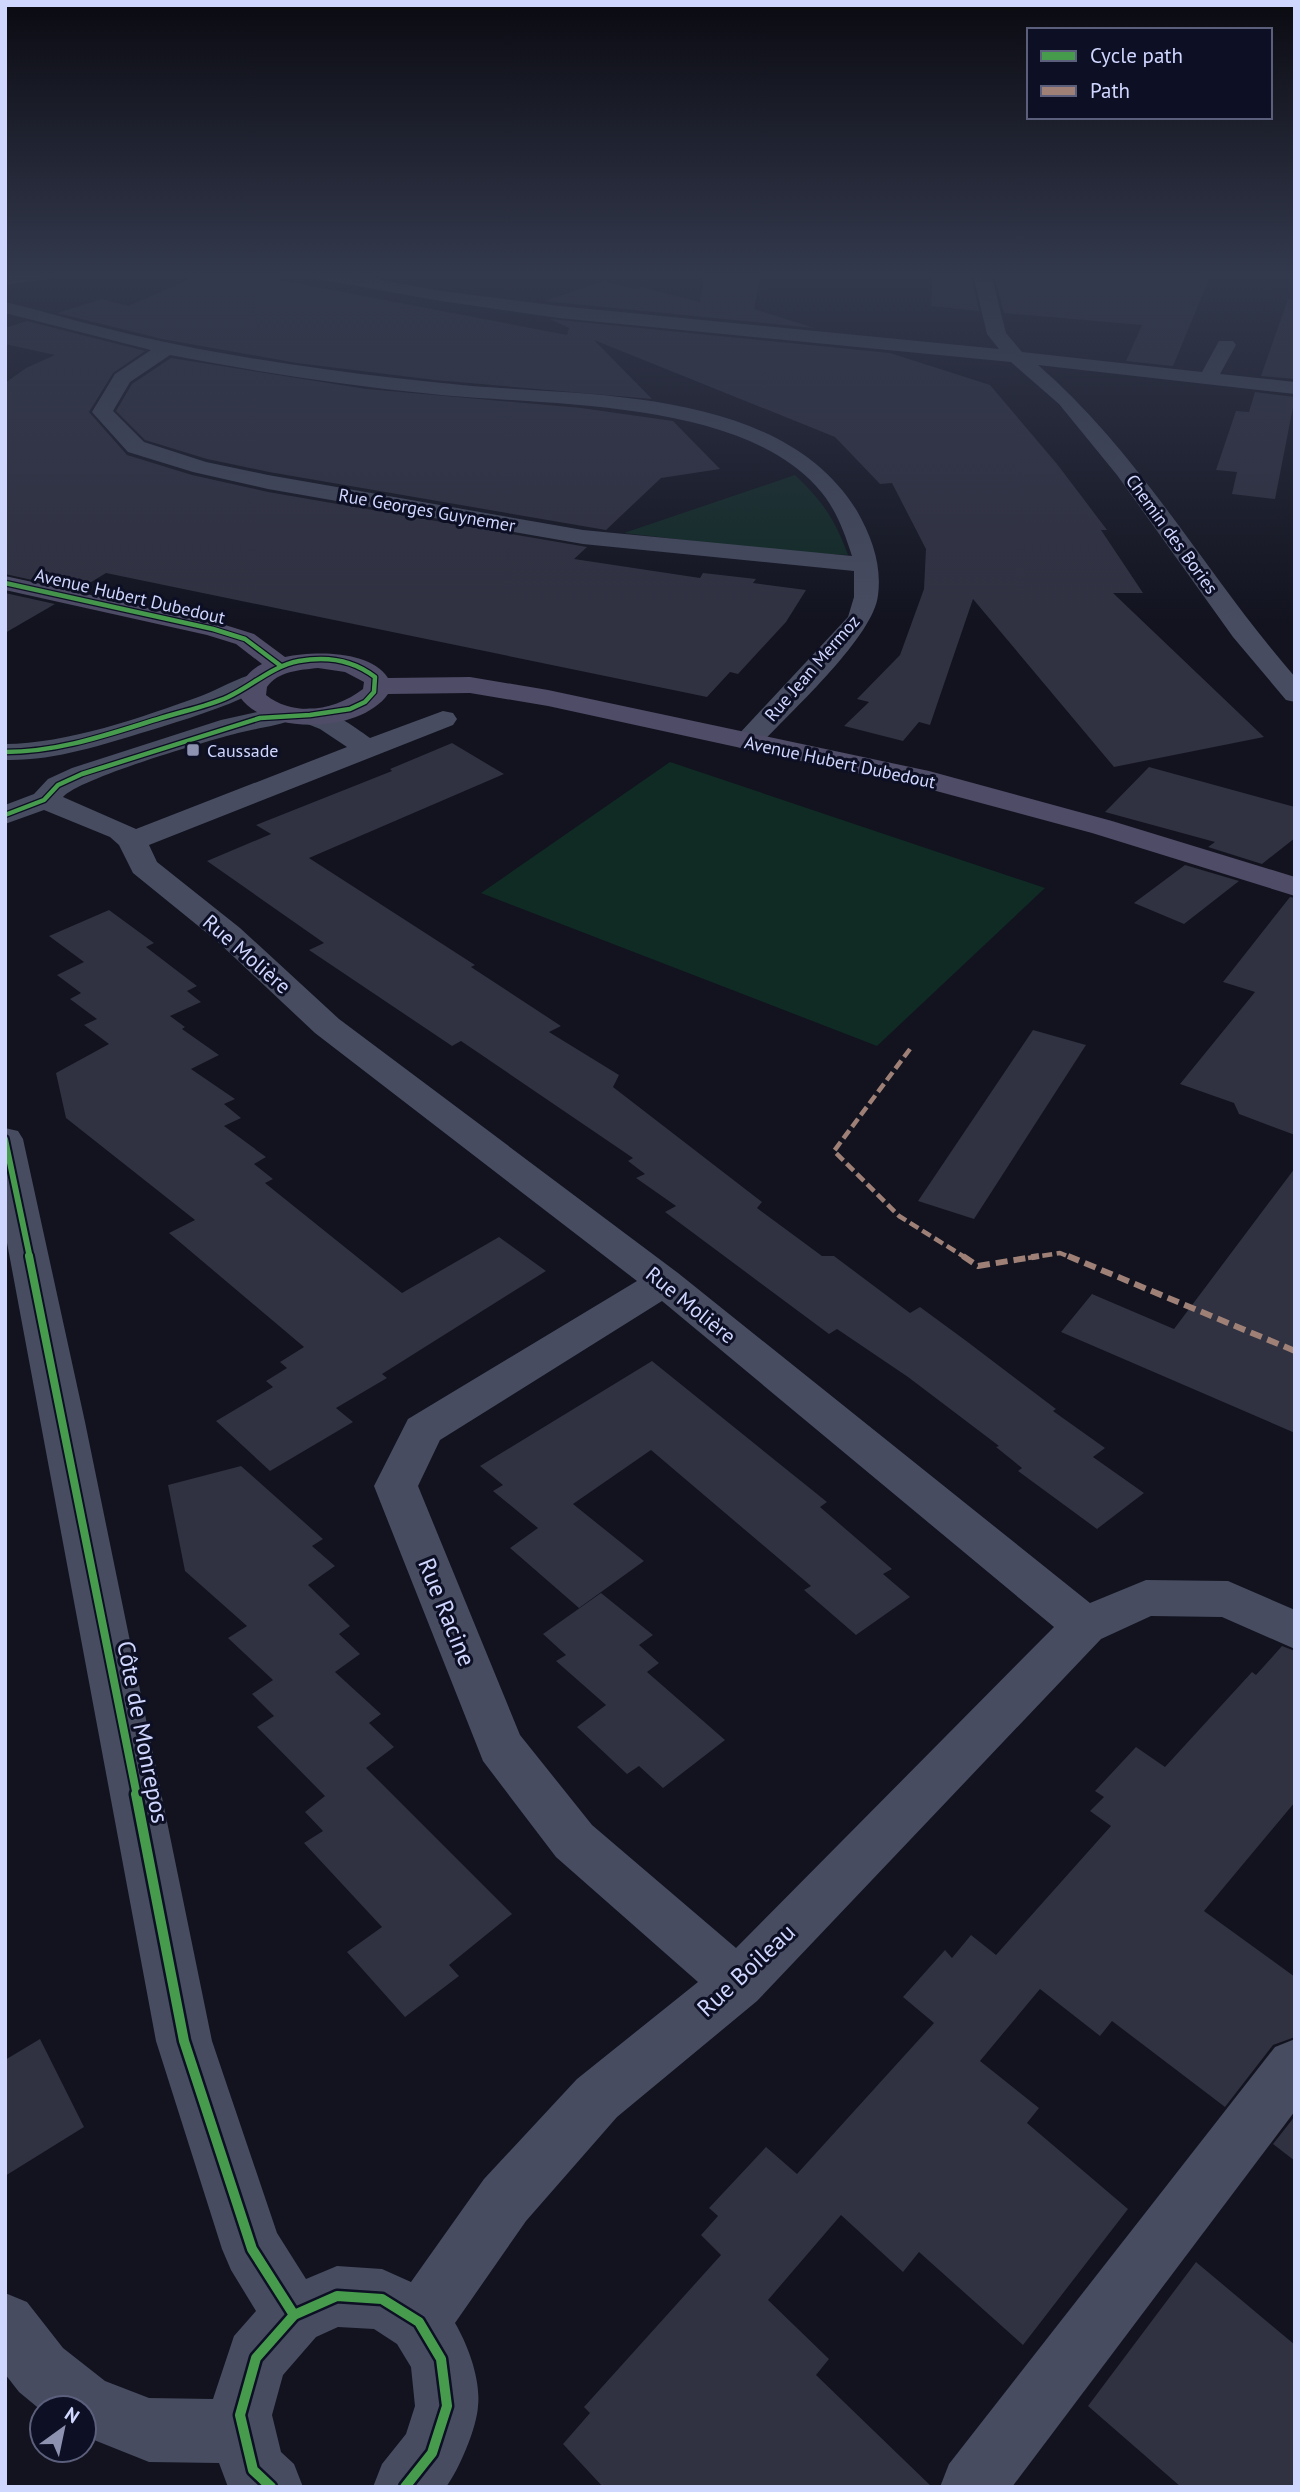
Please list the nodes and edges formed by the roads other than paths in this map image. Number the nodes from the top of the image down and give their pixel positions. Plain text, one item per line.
1 (115, 390) edge
2 (456, 390) edge
3 (1055, 390) edge
4 (867, 565) junction
5 (5, 583) edge
6 (281, 666) junction
7 (256, 681) junction
8 (377, 686) junction
9 (1295, 694) edge
10 (296, 715) junction
11 (443, 719) dead end
12 (748, 741) junction
13 (368, 749) junction
14 (15, 752) edge
15 (51, 792) junction
16 (5, 815) edge
17 (132, 841) junction
18 (1295, 887) edge
19 (5, 1139) edge
20 (664, 1282) junction
21 (1085, 1626) junction
22 (1295, 1631) edge
23 (738, 1983) junction
24 (1295, 2066) edge
25 (294, 2315) junction
26 (419, 2322) junction
27 (5, 2323) edge
28 (244, 2432) junction
29 (271, 2487) edge
30 (405, 2487) edge
31 (972, 2487) edge

1 - 4 street, Rue Georges Guynemer
2 - 4 street, Rue Jean Mermoz
3 - 9 street, Chemin des Bories
4 - 12 street, Rue Jean Mermoz
5 - 6 main road, Avenue Hubert Dubedout
6 - 7 main road
6 - 8 main road
7 - 10 main road
7 - 14 street
8 - 10 main road
8 - 12 main road, Avenue Hubert Dubedout
10 - 13 street
10 - 15 street
11 - 13 street
12 - 18 main road, Avenue Hubert Dubedout
13 - 17 street
14 - 15 street
15 - 16 street
15 - 17 street
17 - 20 street, Rue Molière
19 - 25 street, Côte de Monrepos
20 - 21 street, Rue Molière
20 - 23 street, Rue Racine
21 - 22 street
21 - 23 street, Rue Boileau
23 - 26 street, Rue Boileau
24 - 31 street
25 - 26 street
25 - 28 street
26 - 30 street
27 - 28 street
28 - 29 street

